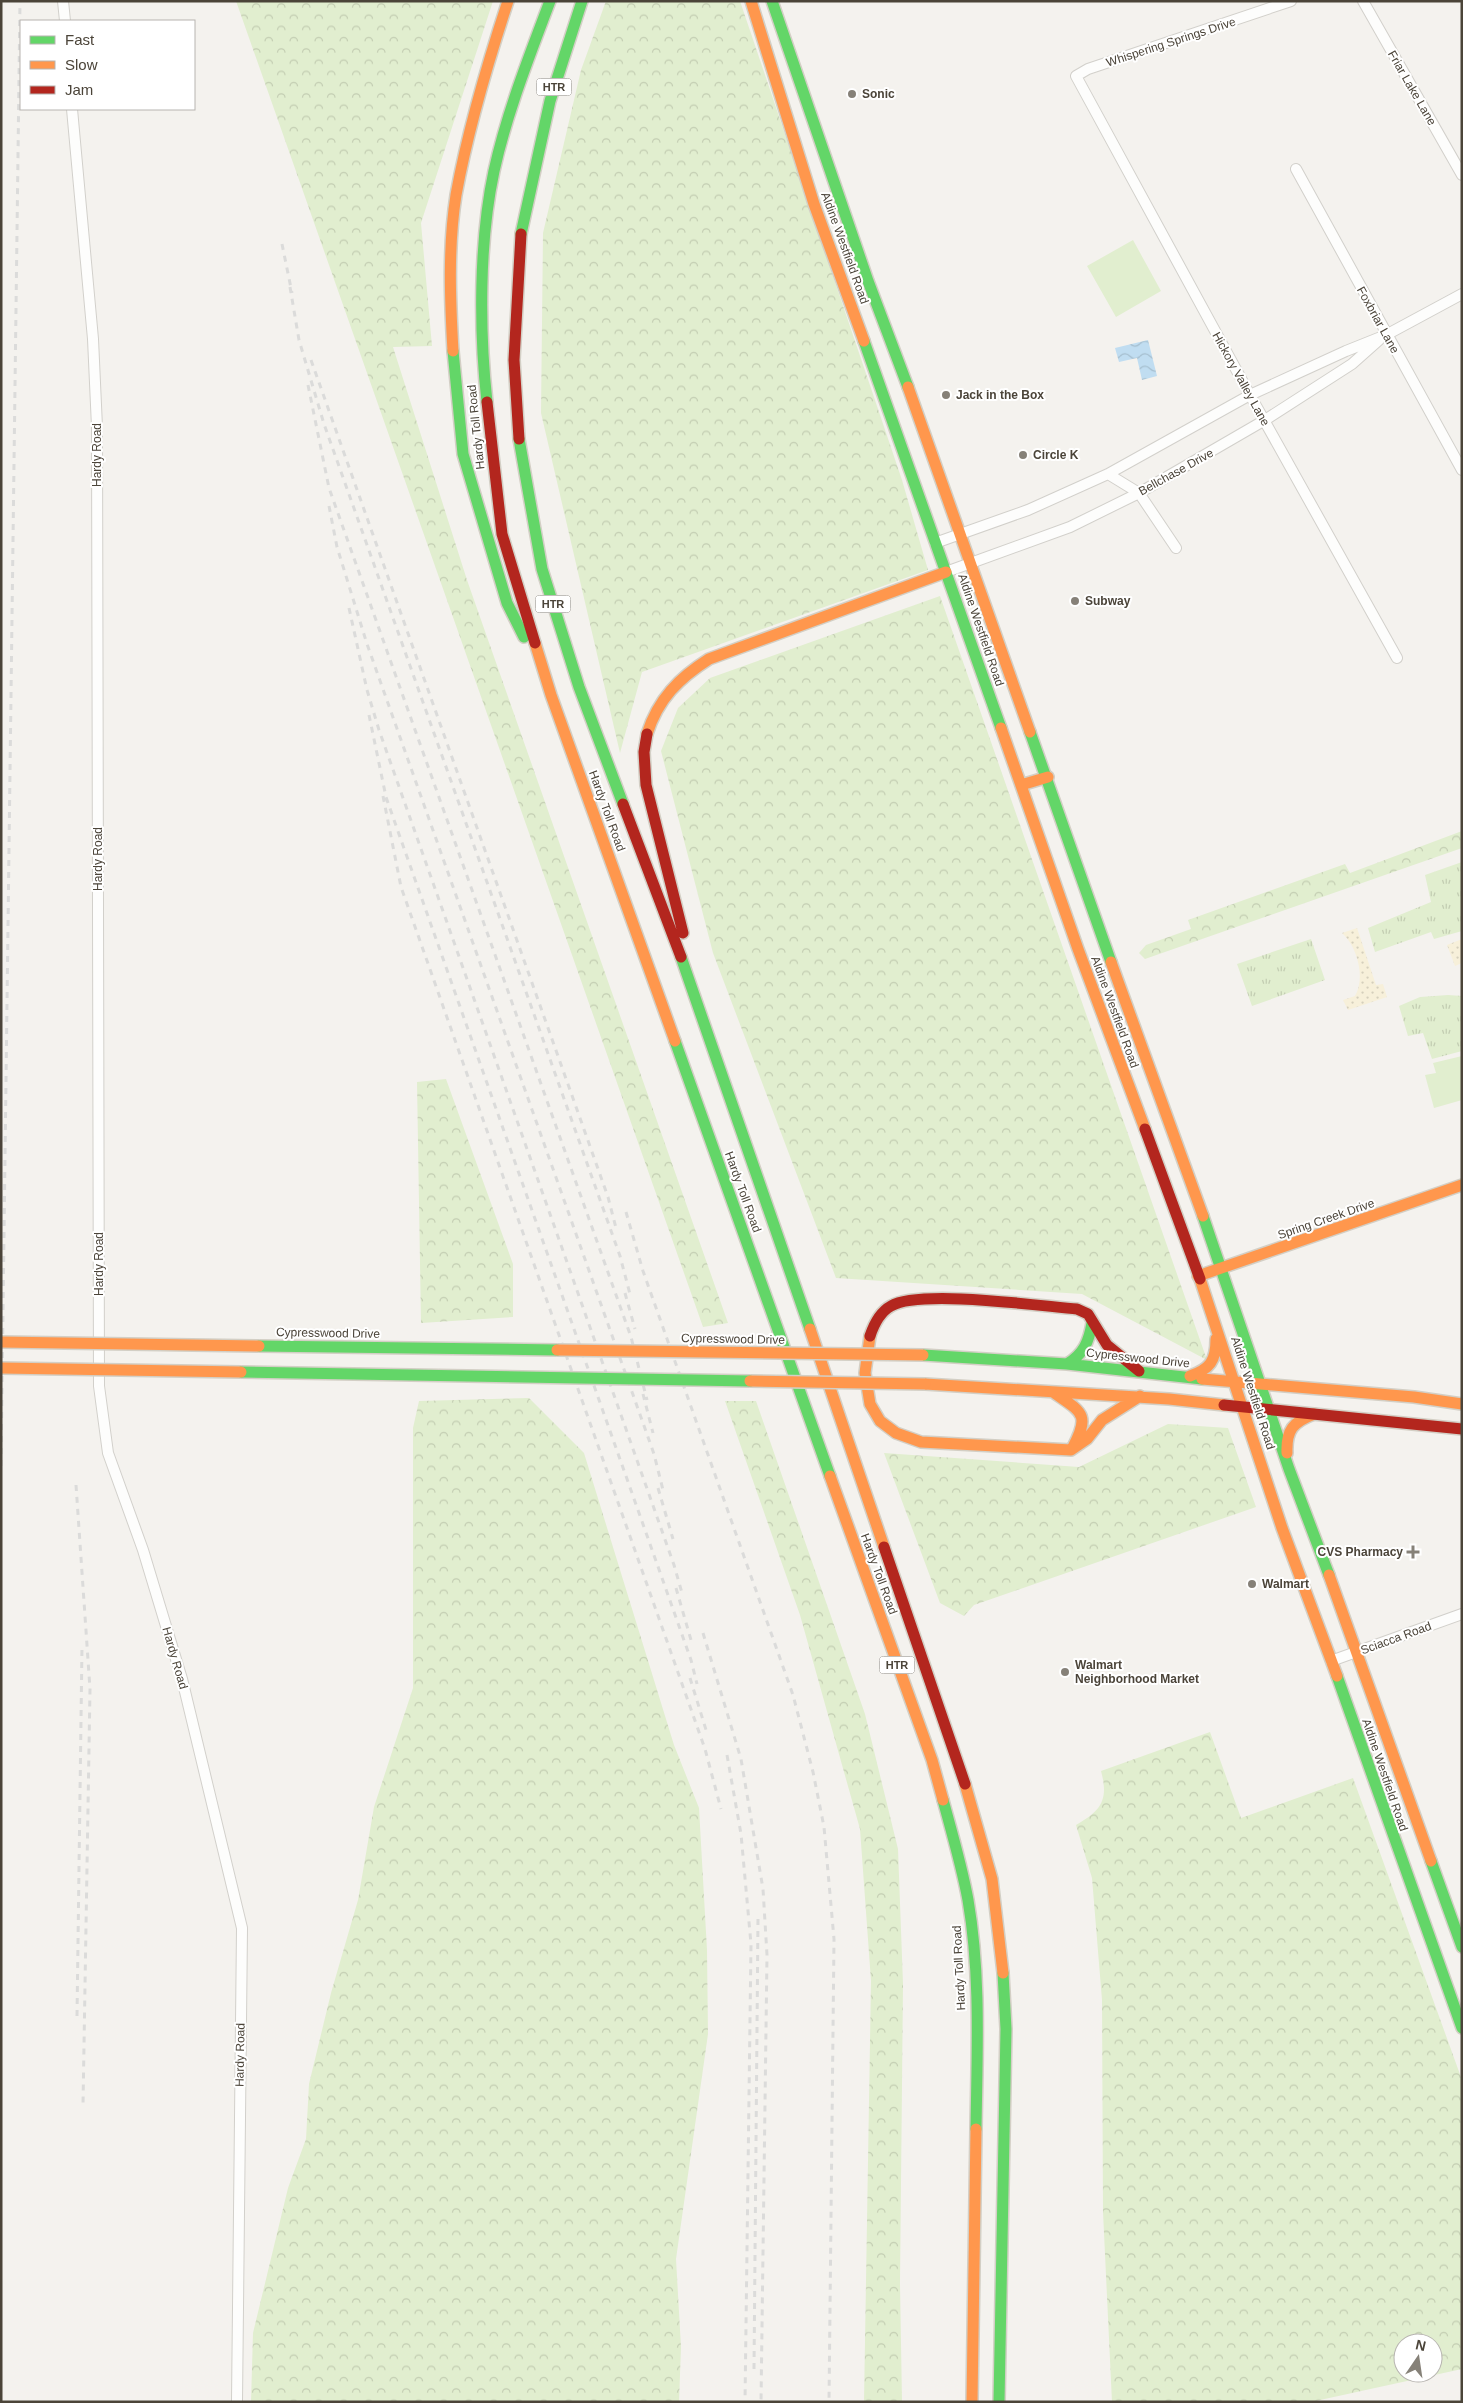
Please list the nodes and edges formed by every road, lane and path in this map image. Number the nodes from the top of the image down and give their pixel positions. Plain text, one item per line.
1 (63, 1) edge
2 (508, 1) edge
3 (550, 1) edge
4 (582, 1) edge
5 (751, 1) edge
6 (772, 1) edge
7 (1292, 1) edge
8 (1362, 1) edge
9 (65, 20) edge
10 (1088, 99) joint
11 (72, 110) edge
12 (809, 112) junction
13 (788, 119) junction
14 (1296, 169) dead end
15 (1462, 175) edge
16 (868, 281) junction
17 (846, 290) junction
18 (1462, 294) edge
19 (1386, 335) junction
20 (1250, 395) junction
21 (1264, 420) junction
22 (1462, 470) edge
23 (1108, 474) junction
24 (1139, 493) junction
25 (959, 534) junction
26 (935, 543) junction
27 (1176, 548) dead end
28 (970, 564) junction
29 (946, 572) junction
30 (1397, 658) dead end
31 (551, 695) junction
32 (1048, 777) junction
33 (1021, 785) junction
34 (1091, 945) junction
35 (702, 1012) junction
36 (1163, 1108) junction
37 (1137, 1114) junction
38 (1462, 1185) edge
39 (1223, 1270) junction
40 (1198, 1276) junction
41 (1092, 1323) junction
42 (1216, 1323) junction
43 (1, 1342) edge
44 (1067, 1364) junction
45 (1, 1368) edge
46 (1139, 1371) junction
47 (1189, 1377) junction
48 (1235, 1382) junction
49 (1260, 1385) junction
50 (1053, 1392) junction
51 (1140, 1396) junction
52 (1462, 1404) edge
53 (1243, 1406) junction
54 (1269, 1408) junction
55 (1317, 1413) junction
56 (1462, 1429) edge
57 (1071, 1450) junction
58 (1289, 1469) junction
59 (1462, 1614) edge
60 (1357, 1652) junction
61 (1330, 1661) junction
62 (1414, 1855) junction
63 (1462, 1947) edge
64 (1462, 2028) edge
65 (237, 2402) edge
66 (972, 2402) edge
67 (999, 2402) edge

1 - 9 street
2 - 31 main road
3 - 31 main road, Hardy Toll Road / HTR
4 - 35 main road, Hardy Toll Road / HTR
5 - 13 main road, Aldine Westfield Road
6 - 12 main road, Aldine Westfield Road
7 - 10 street, Whispering Springs Drive
8 - 15 street, Friar Lake Lane
10 - 20 street, Hickory Valley Lane
11 - 65 street, Hardy Road
12 - 13 main road
12 - 16 main road, Aldine Westfield Road
13 - 17 main road, Aldine Westfield Road
14 - 19 street, Foxbriar Lane
16 - 17 main road
16 - 25 main road, Aldine Westfield Road
17 - 26 main road, Aldine Westfield Road
18 - 19 street, Bellchase Drive
19 - 20 street, Bellchase Drive
19 - 21 street, Bellchase Drive
19 - 22 street, Foxbriar Lane
20 - 21 street, Hickory Valley Lane
20 - 23 street, Bellchase Drive
21 - 24 street, Bellchase Drive
21 - 30 street, Hickory Valley Lane
23 - 24 street
23 - 25 street, Bellchase Drive
24 - 27 street
24 - 28 street, Bellchase Drive
25 - 26 street, Bellchase Drive
25 - 28 main road, Aldine Westfield Road
26 - 29 main road, Aldine Westfield Road
28 - 29 street, Bellchase Drive
28 - 32 main road, Aldine Westfield Road
29 - 33 main road, Aldine Westfield Road
29 - 35 main road
31 - 66 main road, Hardy Toll Road / HTR
32 - 33 main road
32 - 34 main road, Aldine Westfield Road
33 - 34 main road, Aldine Westfield Road
34 - 36 main road, Aldine Westfield Road
34 - 37 main road, Aldine Westfield Road
35 - 67 main road, Hardy Toll Road / HTR
36 - 37 main road
36 - 39 main road, Aldine Westfield Road
37 - 40 main road, Aldine Westfield Road
38 - 39 main road, Spring Creek Drive
39 - 40 main road, Spring Creek Drive
39 - 49 main road, Aldine Westfield Road
40 - 42 main road, Aldine Westfield Road
41 - 44 main road
41 - 46 main road
41 - 57 main road
42 - 47 main road
42 - 48 main road, Aldine Westfield Road
43 - 44 main road, Cypresswood Drive, bridge
44 - 46 main road, Cypresswood Drive
45 - 50 main road, bridge
46 - 47 main road, Cypresswood Drive
47 - 48 main road, Cypresswood Drive
48 - 49 main road, Cypresswood Drive
48 - 53 main road, Aldine Westfield Road
49 - 52 main road, Cypresswood Drive
49 - 54 main road, Aldine Westfield Road
50 - 51 main road
50 - 57 main road
51 - 53 main road
51 - 57 main road
53 - 54 main road
53 - 61 main road, Aldine Westfield Road
54 - 55 main road
54 - 58 main road, Aldine Westfield Road
55 - 56 main road
55 - 58 main road
58 - 60 main road, Aldine Westfield Road
59 - 60 street, Sciacca Road
60 - 61 street, Sciacca Road
60 - 62 main road, Aldine Westfield Road
61 - 62 main road, Aldine Westfield Road
62 - 63 main road, Aldine Westfield Road
62 - 64 main road, Aldine Westfield Road

